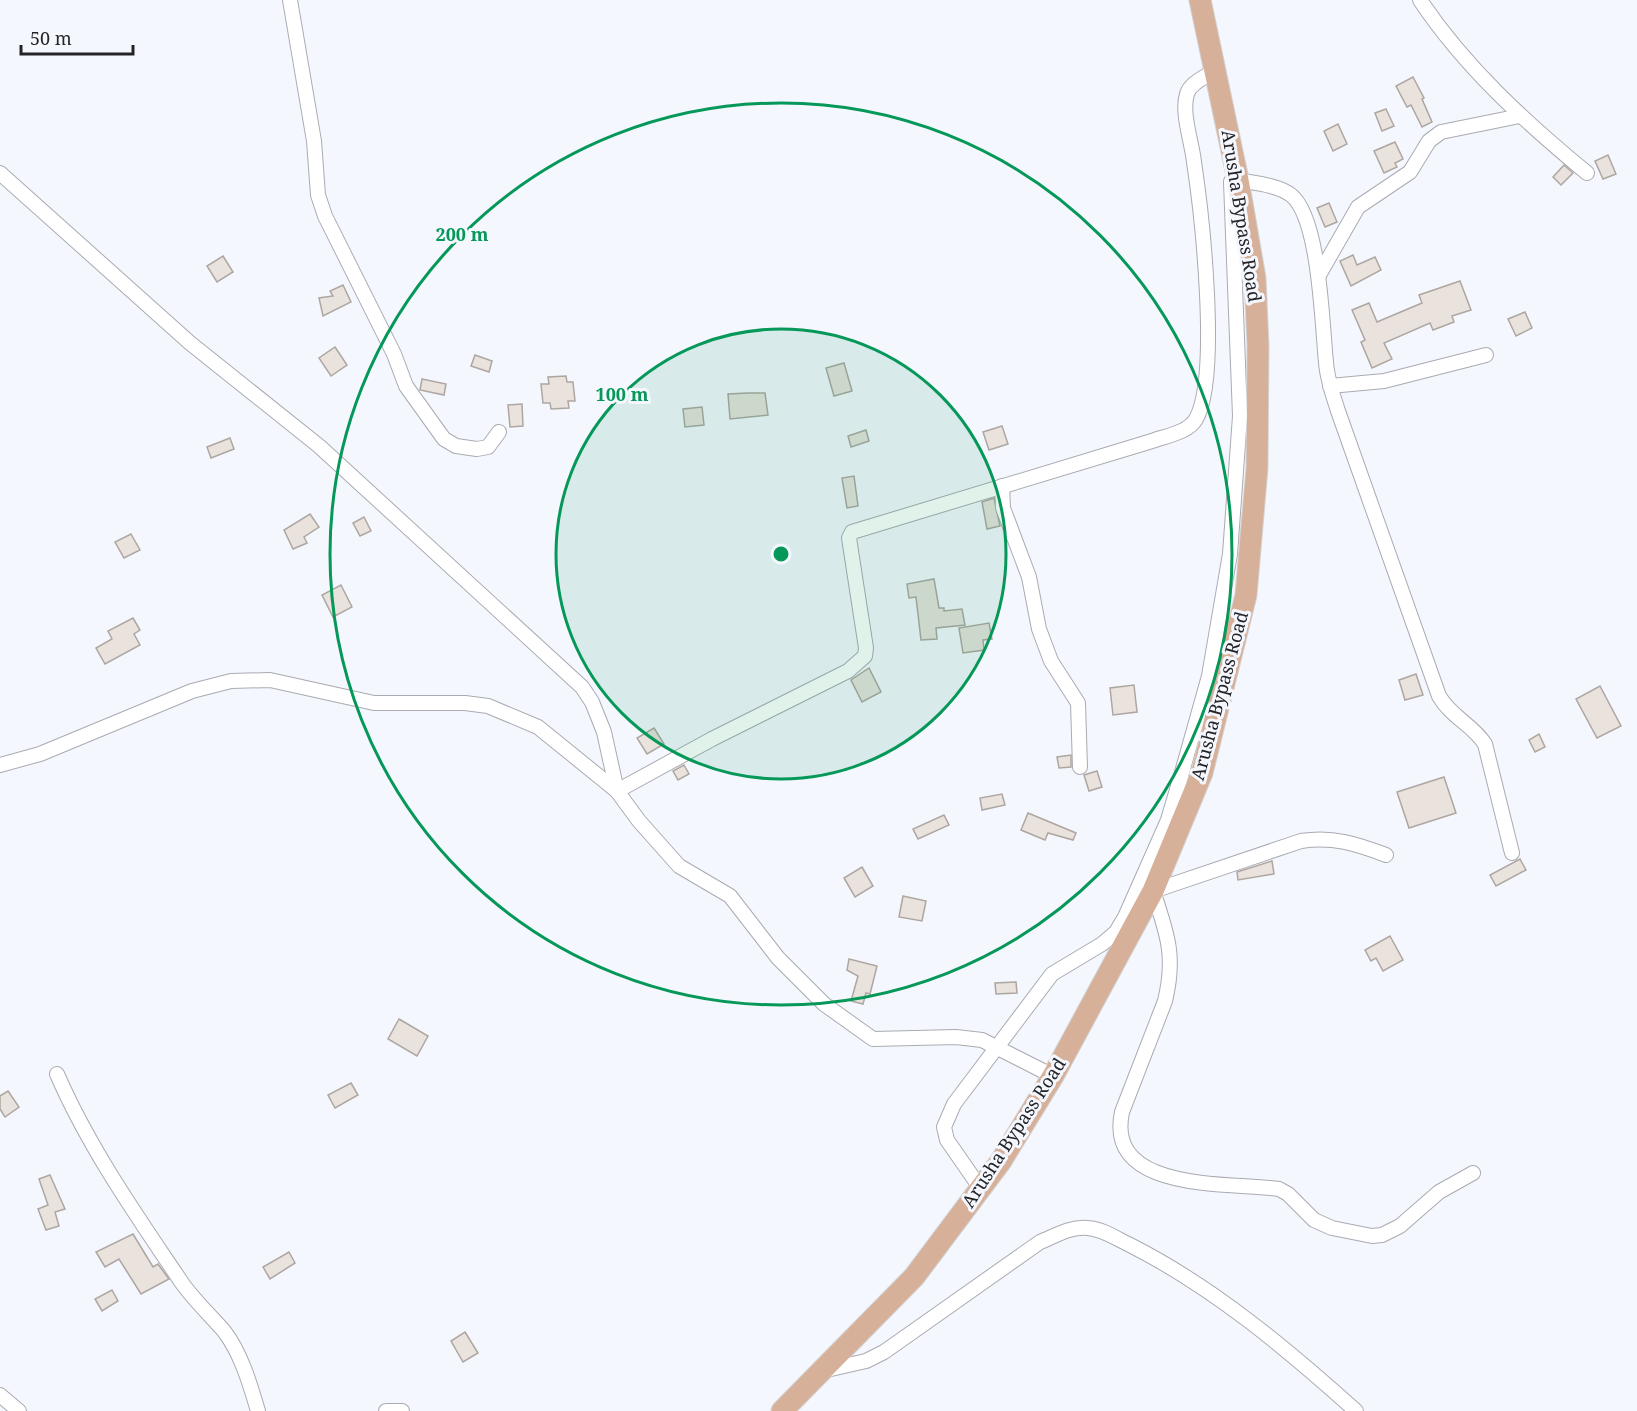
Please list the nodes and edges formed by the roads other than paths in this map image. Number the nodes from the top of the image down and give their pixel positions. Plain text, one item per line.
1 (290, 0) edge
2 (1200, 0) edge
3 (1420, 0) edge
4 (1214, 70) junction
5 (1520, 116) junction
6 (1587, 172) dead end
7 (0, 173) edge
8 (1238, 180) junction
9 (1319, 275) junction
10 (1486, 356) dead end
11 (1330, 386) junction
12 (499, 432) dead end
13 (1002, 486) junction
14 (0, 765) edge
15 (1080, 767) dead end
16 (617, 791) junction
17 (1512, 853) dead end
18 (1386, 855) dead end
19 (1153, 891) junction
20 (997, 1046) junction
21 (57, 1074) dead end
22 (1053, 1076) junction
23 (1473, 1173) dead end
24 (981, 1189) junction
25 (822, 1371) junction
26 (0, 1395) edge
27 (19, 1411) edge
28 (258, 1411) edge
29 (386, 1411) edge
30 (402, 1411) edge
31 (782, 1411) edge
32 (1356, 1411) edge

1 - 12 street
2 - 4 main road, Arusha Bypass Road
3 - 5 street
4 - 8 main road, Arusha Bypass Road
4 - 13 street
5 - 6 street
5 - 9 street
7 - 16 street
8 - 9 street
8 - 19 main road, Arusha Bypass Road
8 - 20 street
9 - 11 street
10 - 11 street
11 - 17 street
13 - 15 street
13 - 16 street
14 - 16 street
16 - 20 street
18 - 19 street
19 - 22 main road, Arusha Bypass Road
19 - 23 street
20 - 22 street
20 - 24 street
21 - 28 street
22 - 24 main road, Arusha Bypass Road
24 - 25 main road, Arusha Bypass Road
25 - 31 main road, Arusha Bypass Road
25 - 32 street
26 - 27 street
29 - 30 street

